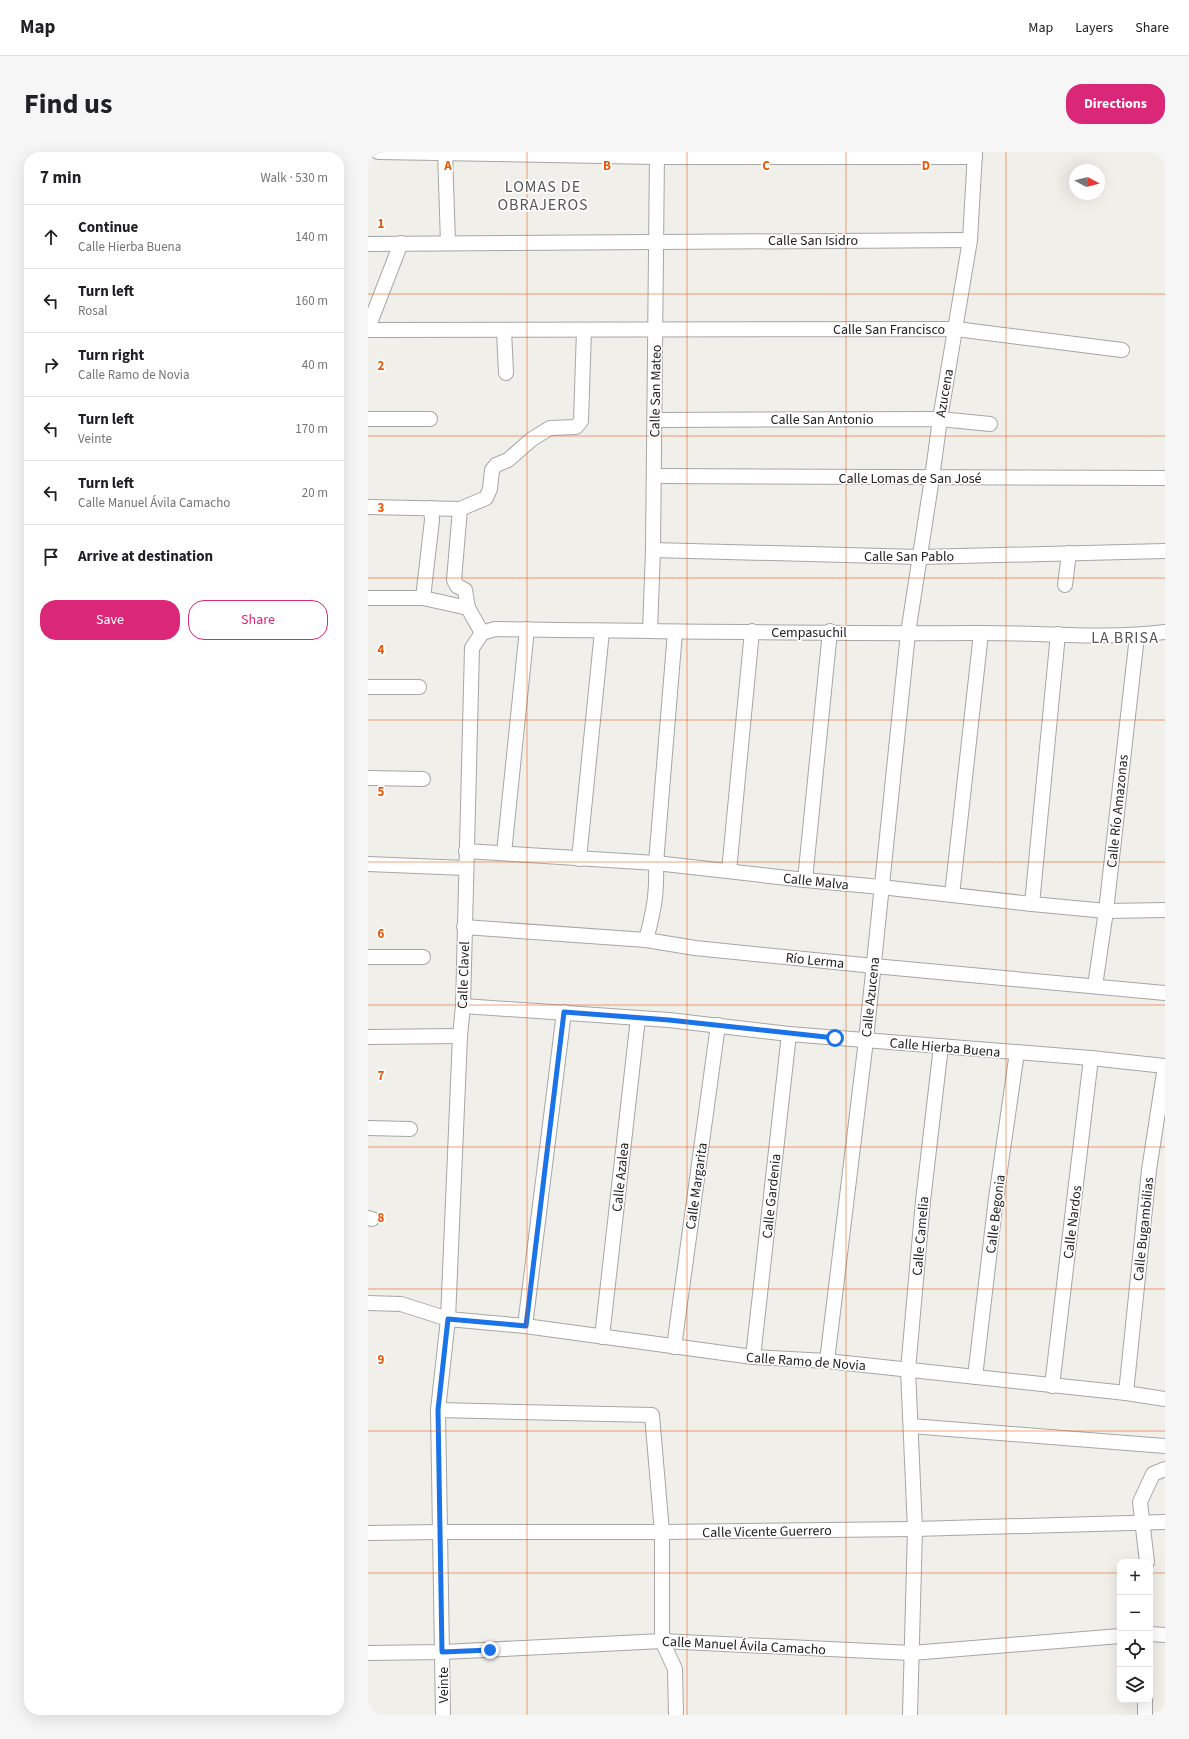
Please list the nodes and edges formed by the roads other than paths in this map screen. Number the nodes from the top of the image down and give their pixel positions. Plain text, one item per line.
1 (378, 152) edge
2 (445, 152) edge
3 (657, 154) edge
4 (975, 154) edge
5 (970, 240) junction
6 (656, 241) junction
7 (401, 243) junction
8 (448, 243) junction
9 (368, 244) edge
10 (368, 329) edge
11 (956, 329) junction
12 (504, 330) junction
13 (584, 330) junction
14 (655, 330) junction
15 (1122, 350) dead end
16 (506, 374) dead end
17 (368, 419) edge
18 (430, 419) dead end
19 (940, 419) junction
20 (654, 420) junction
21 (990, 424) dead end
22 (654, 476) junction
23 (932, 478) junction
24 (1165, 478) edge
25 (368, 507) edge
26 (431, 508) junction
27 (460, 509) junction
28 (653, 550) junction
29 (1165, 551) edge
30 (1069, 553) junction
31 (920, 557) junction
32 (1066, 585) dead end
33 (368, 598) edge
34 (423, 598) junction
35 (468, 608) junction
36 (527, 629) junction
37 (602, 631) junction
38 (650, 631) junction
39 (752, 631) junction
40 (675, 632) junction
41 (830, 632) junction
42 (1165, 632) edge
43 (482, 633) junction
44 (908, 633) junction
45 (981, 633) junction
46 (1058, 634) junction
47 (1137, 636) junction
48 (419, 687) dead end
49 (368, 688) edge
50 (368, 778) edge
51 (424, 779) dead end
52 (466, 851) junction
53 (504, 853) junction
54 (579, 859) junction
55 (656, 863) junction
56 (368, 864) edge
57 (466, 868) junction
58 (729, 871) junction
59 (805, 880) junction
60 (881, 887) junction
61 (952, 895) junction
62 (1032, 904) junction
63 (1165, 910) edge
64 (1106, 911) junction
65 (464, 927) junction
66 (646, 940) junction
67 (368, 957) edge
68 (423, 957) dead end
69 (874, 966) junction
70 (1095, 986) junction
71 (1165, 993) edge
72 (463, 1006) junction
73 (564, 1012) junction
74 (638, 1018) junction
75 (718, 1025) junction
76 (789, 1034) junction
77 (460, 1036) junction
78 (368, 1037) edge
79 (866, 1040) junction
80 (941, 1046) junction
81 (1017, 1052) junction
82 (1091, 1058) junction
83 (1165, 1066) edge
84 (368, 1128) edge
85 (410, 1129) dead end
86 (368, 1303) edge
87 (448, 1319) junction
88 (526, 1326) junction
89 (602, 1337) junction
90 (674, 1347) junction
91 (753, 1357) junction
92 (827, 1361) junction
93 (908, 1370) junction
94 (975, 1377) junction
95 (1052, 1386) junction
96 (1126, 1393) junction
97 (1165, 1399) edge
98 (438, 1410) junction
99 (911, 1426) junction
100 (1165, 1446) edge
101 (1165, 1469) edge
102 (1142, 1522) junction
103 (1165, 1522) edge
104 (915, 1530) junction
105 (440, 1532) junction
106 (662, 1532) junction
107 (368, 1534) edge
108 (1147, 1559) edge
109 (1153, 1634) edge
110 (1165, 1635) edge
111 (1117, 1636) edge
112 (662, 1641) junction
113 (442, 1652) junction
114 (368, 1653) edge
115 (912, 1653) junction
116 (1145, 1703) edge
117 (443, 1715) edge
118 (676, 1715) edge
119 (910, 1715) edge
120 (1145, 1715) edge

1 - 2 street
2 - 3 street
2 - 8 street
3 - 4 street
3 - 6 street, Calle San Mateo
4 - 5 street, Azucena
5 - 6 street, Calle San Isidro
5 - 11 street, Azucena
6 - 8 street, Calle San Isidro
6 - 14 street, Calle San Mateo
7 - 8 street, Calle San Isidro
7 - 9 street, Calle San Isidro
7 - 10 street
10 - 12 street, Calle San Francisco
11 - 14 street, Calle San Francisco
11 - 15 street, Calle San Francisco
11 - 19 street, Azucena
12 - 13 street, Calle San Francisco
12 - 16 street
13 - 14 street, Calle San Francisco
13 - 27 street
14 - 20 street, Calle San Mateo
17 - 18 street
19 - 20 street, Calle San Antonio
19 - 21 street, Calle San Antonio
19 - 23 street, Azucena
20 - 22 street, Calle San Mateo
22 - 23 street, Calle Lomas de San José
22 - 28 street, Calle San Mateo
23 - 24 street, Calle Lomas de San José
23 - 31 street, Azucena
25 - 26 street
26 - 27 street
26 - 34 street
27 - 35 street
28 - 31 street, Calle San Pablo
28 - 38 street, Calle San Mateo
29 - 30 street, Calle San Pablo
30 - 31 street, Calle San Pablo
30 - 32 street
31 - 44 street, Azucena
33 - 34 street
34 - 35 street
35 - 43 street
36 - 37 street, Cempasuchil
36 - 43 street, Cempasuchil
36 - 53 street
37 - 38 street, Cempasuchil
37 - 54 street
38 - 40 street, Cempasuchil
39 - 40 street, Cempasuchil
39 - 41 street, Cempasuchil
39 - 58 street
40 - 55 street
41 - 44 street, Cempasuchil
41 - 59 street
42 - 47 street, Cempasuchil
43 - 52 street, Calle Clavel
44 - 45 street, Cempasuchil
44 - 60 street, Calle Azucena
45 - 46 street, Cempasuchil
45 - 61 street
46 - 47 street, Cempasuchil
46 - 62 street
47 - 64 street, Calle Río Amazonas
48 - 49 street
50 - 51 street
52 - 53 street, Calle Malva
52 - 57 street, Calle Clavel
53 - 54 street, Calle Malva
54 - 55 street, Calle Malva
55 - 58 street, Calle Malva
55 - 66 street
56 - 57 street
57 - 65 street, Calle Clavel
58 - 59 street, Calle Malva
59 - 60 street, Calle Malva
60 - 61 street, Calle Malva
60 - 69 street, Calle Azucena
61 - 62 street, Calle Malva
62 - 64 street, Calle Malva
63 - 64 street, Calle Malva
64 - 70 street, Calle Río Amazonas
65 - 66 street, Río Lerma
65 - 72 street, Calle Clavel
66 - 69 street, Río Lerma
67 - 68 street
69 - 70 street, Río Lerma
69 - 79 street, Calle Azucena
70 - 71 street, Río Lerma
72 - 73 street, Calle Hierba Buena
72 - 77 street, Calle Clavel
73 - 74 street, Calle Hierba Buena
73 - 88 street
74 - 75 street, Calle Hierba Buena
74 - 89 street, Calle Azalea
75 - 76 street, Calle Hierba Buena
75 - 90 street, Calle Margarita
76 - 79 street, Calle Hierba Buena
76 - 91 street, Calle Gardenia
77 - 78 street
77 - 87 street, Calle Clavel
79 - 80 street, Calle Hierba Buena
79 - 92 street, Calle Azucena
80 - 81 street, Calle Hierba Buena
80 - 93 street, Calle Camelia
81 - 82 street, Calle Hierba Buena
81 - 94 street, Calle Begonia
82 - 83 street, Calle Hierba Buena
82 - 95 street, Calle Nardos
83 - 96 street, Calle Bugambilias
84 - 85 street
86 - 87 street, Calle Ramo de Novia
87 - 88 street, Calle Ramo de Novia
87 - 98 street, Veinte
88 - 89 street, Calle Ramo de Novia
89 - 90 street, Calle Ramo de Novia
90 - 91 street, Calle Ramo de Novia
91 - 92 street, Calle Ramo de Novia
92 - 93 street, Calle Ramo de Novia
93 - 94 street, Calle Ramo de Novia
93 - 99 street, Calle Camelia
94 - 95 street, Calle Ramo de Novia
95 - 96 street, Calle Ramo de Novia
96 - 97 street, Calle Ramo de Novia
98 - 105 street, Veinte
98 - 106 street
99 - 100 street
99 - 104 street, Calle Camelia
101 - 102 street
102 - 103 street, Calle Vicente Guerrero
102 - 104 street, Calle Vicente Guerrero
102 - 108 street
104 - 106 street, Calle Vicente Guerrero
104 - 115 street, Calle Camelia
105 - 106 street, Calle Vicente Guerrero
105 - 107 street, Calle Vicente Guerrero
105 - 113 street, Veinte
106 - 112 street
109 - 110 street
111 - 115 street, Calle Manuel Ávila Camacho
112 - 113 street, Calle Manuel Ávila Camacho
112 - 115 street, Calle Manuel Ávila Camacho
112 - 118 street
113 - 114 street, Calle Manuel Ávila Camacho
113 - 117 street, Veinte
115 - 119 street, Calle Camelia
116 - 120 street

